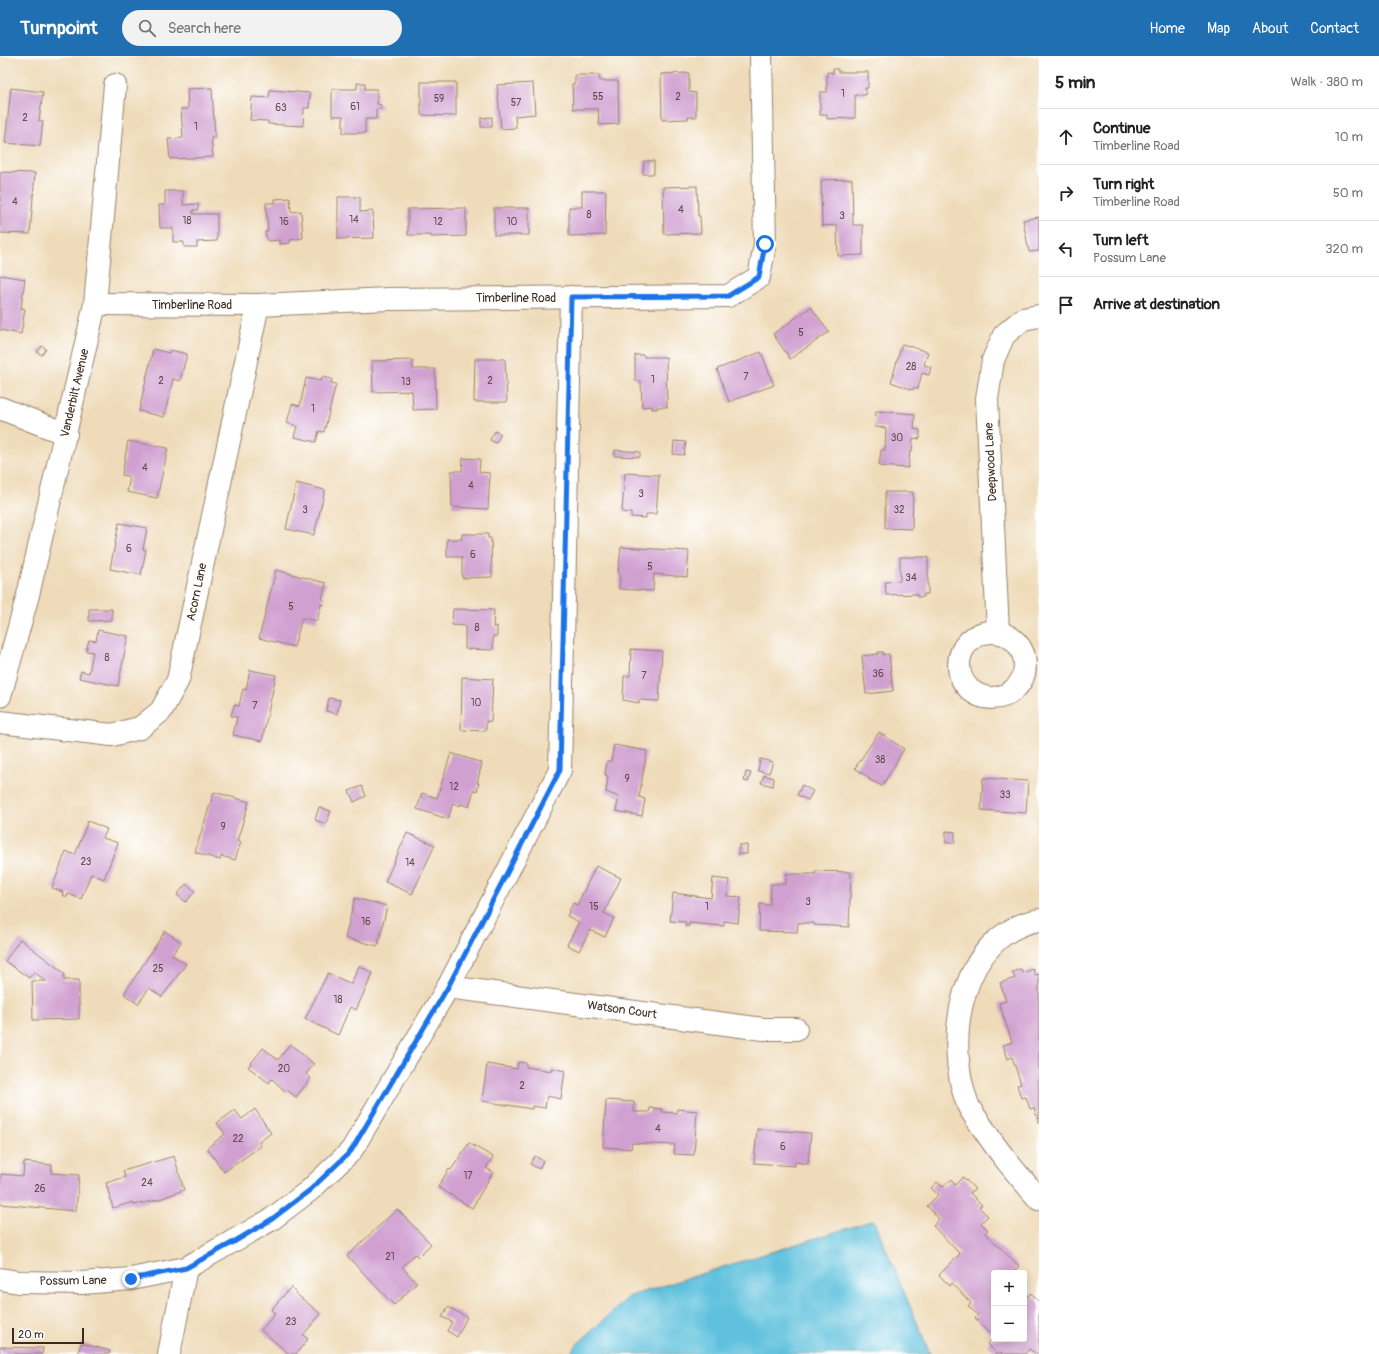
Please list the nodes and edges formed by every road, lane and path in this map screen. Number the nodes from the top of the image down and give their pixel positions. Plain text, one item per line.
1 (761, 56) edge
2 (115, 85) dead end
3 (571, 297) junction
4 (95, 304) junction
5 (258, 305) junction
6 (1039, 316) edge
7 (0, 408) edge
8 (66, 434) junction
9 (998, 632) dead end
10 (0, 696) edge
11 (0, 722) edge
12 (1039, 920) edge
13 (448, 987) junction
14 (796, 1029) dead end
15 (1039, 1199) edge
16 (186, 1268) junction
17 (0, 1280) edge
18 (169, 1354) edge

1 - 3 street, Timberline Road
2 - 4 street, Vanderbilt Avenue
3 - 5 street, Timberline Road
3 - 13 street, Possum Lane
4 - 5 street, Timberline Road
4 - 8 street, Vanderbilt Avenue
5 - 11 street, Acorn Lane
6 - 9 street, Deepwood Lane
7 - 8 street
8 - 10 street, Vanderbilt Avenue
12 - 15 street
13 - 14 street, Watson Court
13 - 16 street, Possum Lane
16 - 17 street, Possum Lane
16 - 18 street

